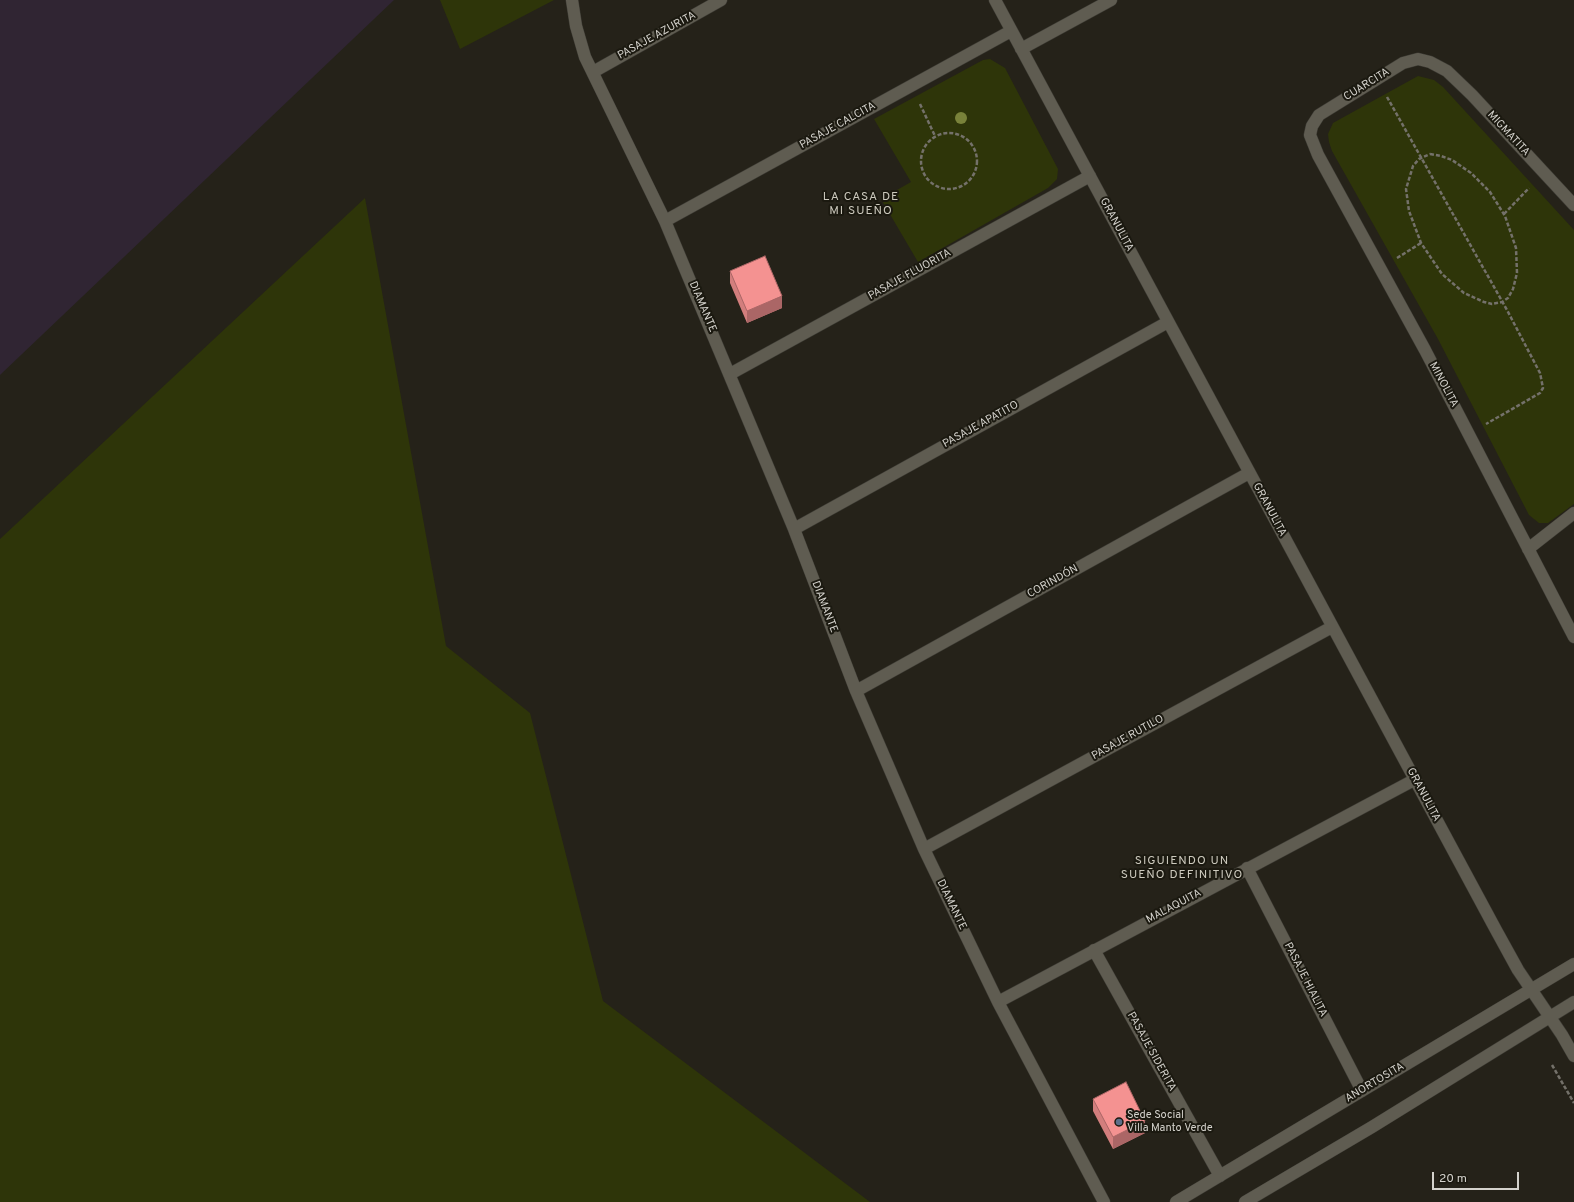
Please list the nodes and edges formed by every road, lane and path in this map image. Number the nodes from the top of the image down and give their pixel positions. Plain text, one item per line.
1 (572, 0) edge
2 (721, 0) edge
3 (995, 0) edge
4 (1111, 0) edge
5 (1011, 31) junction
6 (1021, 49) junction
7 (1439, 66) joint
8 (593, 72) junction
9 (1377, 79) junction
10 (912, 86) junction
11 (1310, 135) joint
12 (935, 136) junction
13 (1422, 157) junction
14 (1545, 173) junction
15 (1090, 176) junction
16 (1574, 205) edge
17 (1504, 214) junction
18 (665, 221) junction
19 (1421, 243) junction
20 (1380, 269) junction
21 (1502, 302) junction
22 (1168, 322) junction
23 (730, 374) junction
24 (1468, 434) junction
25 (1249, 472) junction
26 (1574, 513) edge
27 (794, 529) junction
28 (1528, 548) junction
29 (1332, 627) junction
30 (1574, 637) edge
31 (856, 691) junction
32 (1414, 780) junction
33 (924, 850) junction
34 (1247, 868) junction
35 (1094, 950) junction
36 (1574, 964) edge
37 (1531, 989) junction
38 (998, 1002) junction
39 (1574, 1002) edge
40 (1550, 1017) junction
41 (1574, 1056) edge
42 (1362, 1091) junction
43 (1220, 1176) junction
44 (1104, 1202) edge
45 (1176, 1202) edge
46 (1245, 1202) edge

1 - 8 street, DIAMANTE
2 - 8 street, PASAJE AZURITA
3 - 5 street, GRANULITA
4 - 6 street
5 - 6 street, GRANULITA
5 - 10 street, PASAJE CALCITA
6 - 15 street, GRANULITA
7 - 9 street, CUARCITA
7 - 14 street, MIGMATITA
8 - 18 street, DIAMANTE
9 - 11 street, CUARCITA
9 - 13 path
10 - 12 path
10 - 18 street, PASAJE CALCITA
11 - 20 street, MINOLITA
12 - 12 path
13 - 17 path
13 - 19 path
13 - 21 path
14 - 16 street, MIGMATITA
14 - 17 path
15 - 22 street, GRANULITA
15 - 23 street, PASAJE FLUORITA
17 - 21 path
18 - 23 street, DIAMANTE
19 - 20 path
19 - 21 path
20 - 24 street, MINOLITA
21 - 24 path
22 - 25 street, GRANULITA
22 - 27 street, PASAJE APATITO
23 - 27 street, DIAMANTE
24 - 28 street, MINOLITA
25 - 29 street, GRANULITA
25 - 31 street, CORINDÓN
26 - 28 street
27 - 31 street, DIAMANTE
28 - 30 street, MINOLITA
29 - 32 street, GRANULITA
29 - 33 street, PASAJE RUTILO
31 - 33 street, DIAMANTE
32 - 34 street, MALAQUITA
32 - 37 street, GRANULITA
33 - 38 street, DIAMANTE
34 - 35 street, MALAQUITA
34 - 42 street, PASAJE HIALITA
35 - 38 street, MALAQUITA
35 - 43 street, PASAJE SIDERITA
36 - 37 street, ANORTOSITA
37 - 40 street, GRANULITA
37 - 42 street, ANORTOSITA
38 - 44 street, DIAMANTE
39 - 40 street
40 - 41 street, GRANULITA
40 - 46 street
42 - 43 street, ANORTOSITA
43 - 45 street, ANORTOSITA

